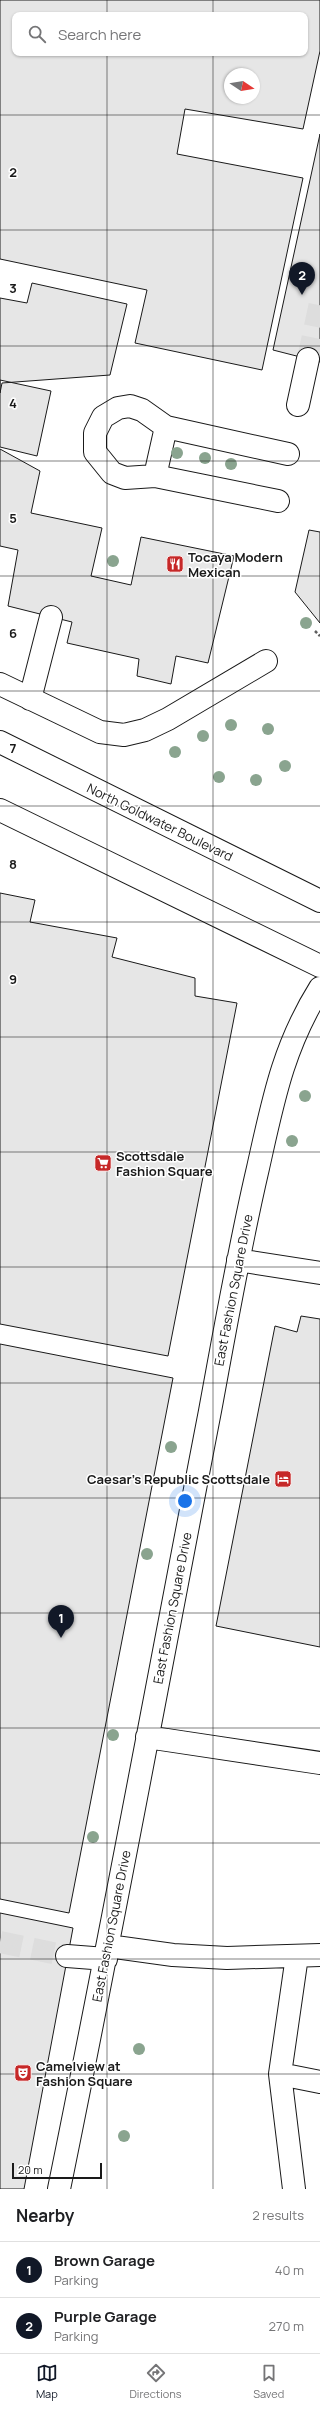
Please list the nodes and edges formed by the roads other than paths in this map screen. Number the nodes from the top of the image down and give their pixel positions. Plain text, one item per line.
1 (308, 359) tunnel mouth
2 (298, 405) dead end
3 (166, 427) junction
4 (288, 454) dead end
5 (155, 476) junction
6 (278, 501) dead end
7 (51, 617) dead end
8 (266, 661) dead end
9 (0, 684) edge
10 (30, 699) junction
11 (0, 742) edge
12 (0, 811) edge
13 (320, 901) edge
14 (320, 966) edge
15 (320, 988) edge
16 (238, 1260) junction
17 (320, 1273) edge
18 (147, 1737) junction
19 (320, 1763) edge
20 (107, 1953) junction
21 (320, 1955) edge
22 (68, 1956) tunnel mouth
23 (297, 1956) junction
24 (280, 2074) junction
25 (320, 2082) edge
26 (59, 2189) edge
27 (294, 2189) edge

1 - 2 main road
3 - 4 main road
3 - 5 main road
3 - 5 main road
5 - 6 main road
7 - 10 main road
8 - 10 main road
9 - 10 main road
11 - 13 main road, North Goldwater Boulevard
12 - 14 main road
15 - 16 main road, East Fashion Square Drive
16 - 17 main road
16 - 18 main road, East Fashion Square Drive
18 - 19 main road
18 - 20 main road, East Fashion Square Drive
20 - 22 main road
20 - 23 main road
20 - 26 main road, East Fashion Square Drive
21 - 23 main road
23 - 24 main road
24 - 25 main road
24 - 27 main road

